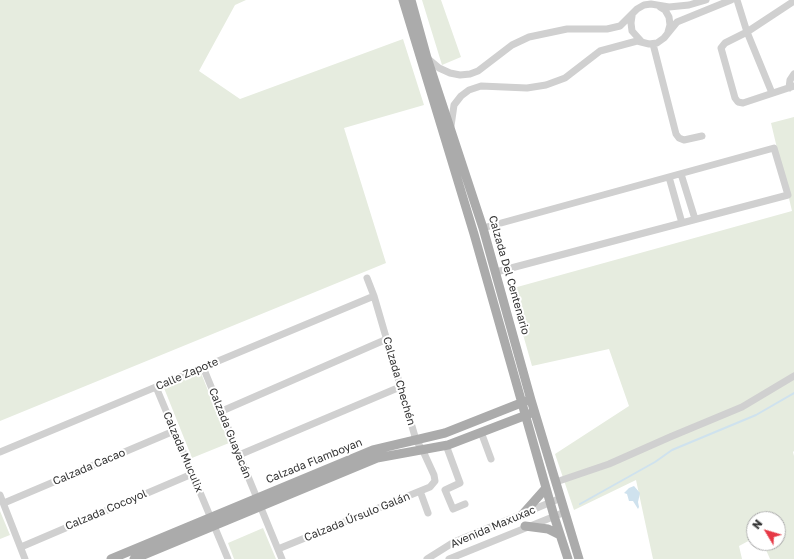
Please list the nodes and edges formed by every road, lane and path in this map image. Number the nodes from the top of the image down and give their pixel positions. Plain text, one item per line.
1 (403, 0) edge
2 (411, 0) edge
3 (706, 0) edge
4 (731, 0) edge
5 (737, 0) edge
6 (794, 1) edge
7 (649, 2) edge
8 (659, 6) junction
9 (632, 15) junction
10 (668, 32) junction
11 (747, 32) junction
12 (418, 39) junction
13 (642, 42) junction
14 (653, 44) junction
15 (427, 58) junction
16 (794, 74) edge
17 (792, 87) edge
18 (772, 93) junction
19 (450, 127) junction
20 (702, 136) dead end
21 (681, 174) junction
22 (669, 177) junction
23 (695, 219) junction
24 (682, 223) junction
25 (483, 228) junction
26 (496, 272) junction
27 (367, 278) dead end
28 (374, 296) junction
29 (387, 339) junction
30 (203, 367) junction
31 (794, 376) edge
32 (156, 387) junction
33 (400, 387) junction
34 (531, 400) junction
35 (522, 403) junction
36 (222, 411) junction
37 (535, 412) junction
38 (525, 415) junction
39 (174, 431) junction
40 (481, 432) junction
41 (416, 440) junction
42 (446, 445) junction
43 (423, 451) junction
44 (0, 452) edge
45 (239, 455) junction
46 (491, 459) dead end
47 (192, 474) junction
48 (435, 481) joint
49 (556, 482) junction
50 (546, 488) junction
51 (420, 491) junction
52 (0, 495) edge
53 (560, 498) junction
54 (259, 501) junction
55 (550, 502) junction
56 (4, 504) junction
57 (465, 504) dead end
58 (428, 512) dead end
59 (565, 512) junction
60 (522, 515) junction
61 (554, 516) junction
62 (212, 521) junction
63 (525, 526) junction
64 (474, 534) junction
65 (560, 535) junction
66 (479, 546) junction
67 (21, 547) junction
68 (278, 549) junction
69 (25, 559) edge
70 (111, 559) edge
71 (134, 559) edge
72 (228, 559) edge
73 (282, 559) edge
74 (427, 559) edge
75 (449, 559) edge
76 (568, 559) edge
77 (579, 559) edge

1 - 12 main road, Calzada Del Centenario
2 - 12 main road, Calzada Del Centenario
3 - 8 street
4 - 10 street
5 - 11 street
6 - 11 street
7 - 8 street
7 - 9 street
8 - 10 street
9 - 13 street
9 - 15 street
10 - 14 street
11 - 18 street
11 - 18 street
12 - 15 main road, Calzada Del Centenario
12 - 35 main road, Calzada Del Centenario
13 - 14 street
13 - 19 street
14 - 20 street
15 - 19 main road, Calzada Del Centenario
16 - 17 street
17 - 18 street
19 - 25 main road, Calzada Del Centenario
21 - 22 street
21 - 23 street
21 - 23 street
22 - 24 street
22 - 25 street
23 - 24 street
24 - 26 street
25 - 26 main road, Calzada Del Centenario
26 - 34 main road, Calzada Del Centenario
27 - 28 street, Calzada Chechén
28 - 29 street, Calzada Chechén
28 - 30 street, Calle Zapote
29 - 33 street, Calzada Chechén
29 - 36 street
30 - 32 street, Calle Zapote
30 - 36 street, Calzada Guayacán
31 - 49 street
32 - 39 street, Calzada Muculix
32 - 44 street, Calle Zapote
33 - 41 street, Calzada Chechén
33 - 45 street
34 - 35 main road, Calzada Flamboyan
34 - 37 main road, Calzada Del Centenario
35 - 38 main road, Calzada Del Centenario
35 - 41 main road, Calzada Flamboyan
36 - 45 street, Calzada Guayacán
37 - 38 main road, Calzada Flamboyan
37 - 49 main road, Calzada Del Centenario
38 - 40 main road, Calzada Flamboyan
38 - 50 main road, Calzada Del Centenario
39 - 47 street, Calzada Muculix
39 - 56 street, Calzada Cacao
40 - 42 main road, Calzada Flamboyan
40 - 46 street
41 - 43 street, Calzada Chechén
41 - 54 main road, Calzada Flamboyan
42 - 43 main road, Calzada Flamboyan
42 - 57 street
43 - 48 street, Calzada Chechén
43 - 54 main road, Calzada Flamboyan
45 - 54 street, Calzada Guayacán
47 - 62 street, Calzada Muculix
47 - 67 street, Calzada Cocoyol
48 - 51 street, Calzada Úrsulo Galán
49 - 53 main road, Calzada Del Centenario
50 - 55 main road, Calzada Del Centenario
50 - 60 main road
51 - 58 street
51 - 68 street, Calzada Úrsulo Galán
52 - 56 street
53 - 55 street, Avenida Maxuxac
53 - 59 main road, Calzada Del Centenario
54 - 62 main road, Calzada Flamboyan
54 - 68 street, Calzada Guayacán
55 - 60 street, Avenida Maxuxac
55 - 61 main road, Calzada Del Centenario
56 - 67 street
59 - 61 street, Avenida Maxuxac
59 - 77 main road, Calzada Del Centenario
60 - 64 street, Avenida Maxuxac
61 - 63 street, Avenida Maxuxac
61 - 65 main road, Calzada Del Centenario
62 - 70 main road, Calzada Flamboyan
62 - 71 main road, Calzada Flamboyan
62 - 72 street, Calzada Muculix
63 - 65 main road
63 - 66 street, Avenida Maxuxac
64 - 66 street
64 - 74 street, Avenida Maxuxac
65 - 76 main road, Calzada Del Centenario
66 - 75 street, Avenida Maxuxac
67 - 69 street
68 - 73 street, Calzada Guayacán

